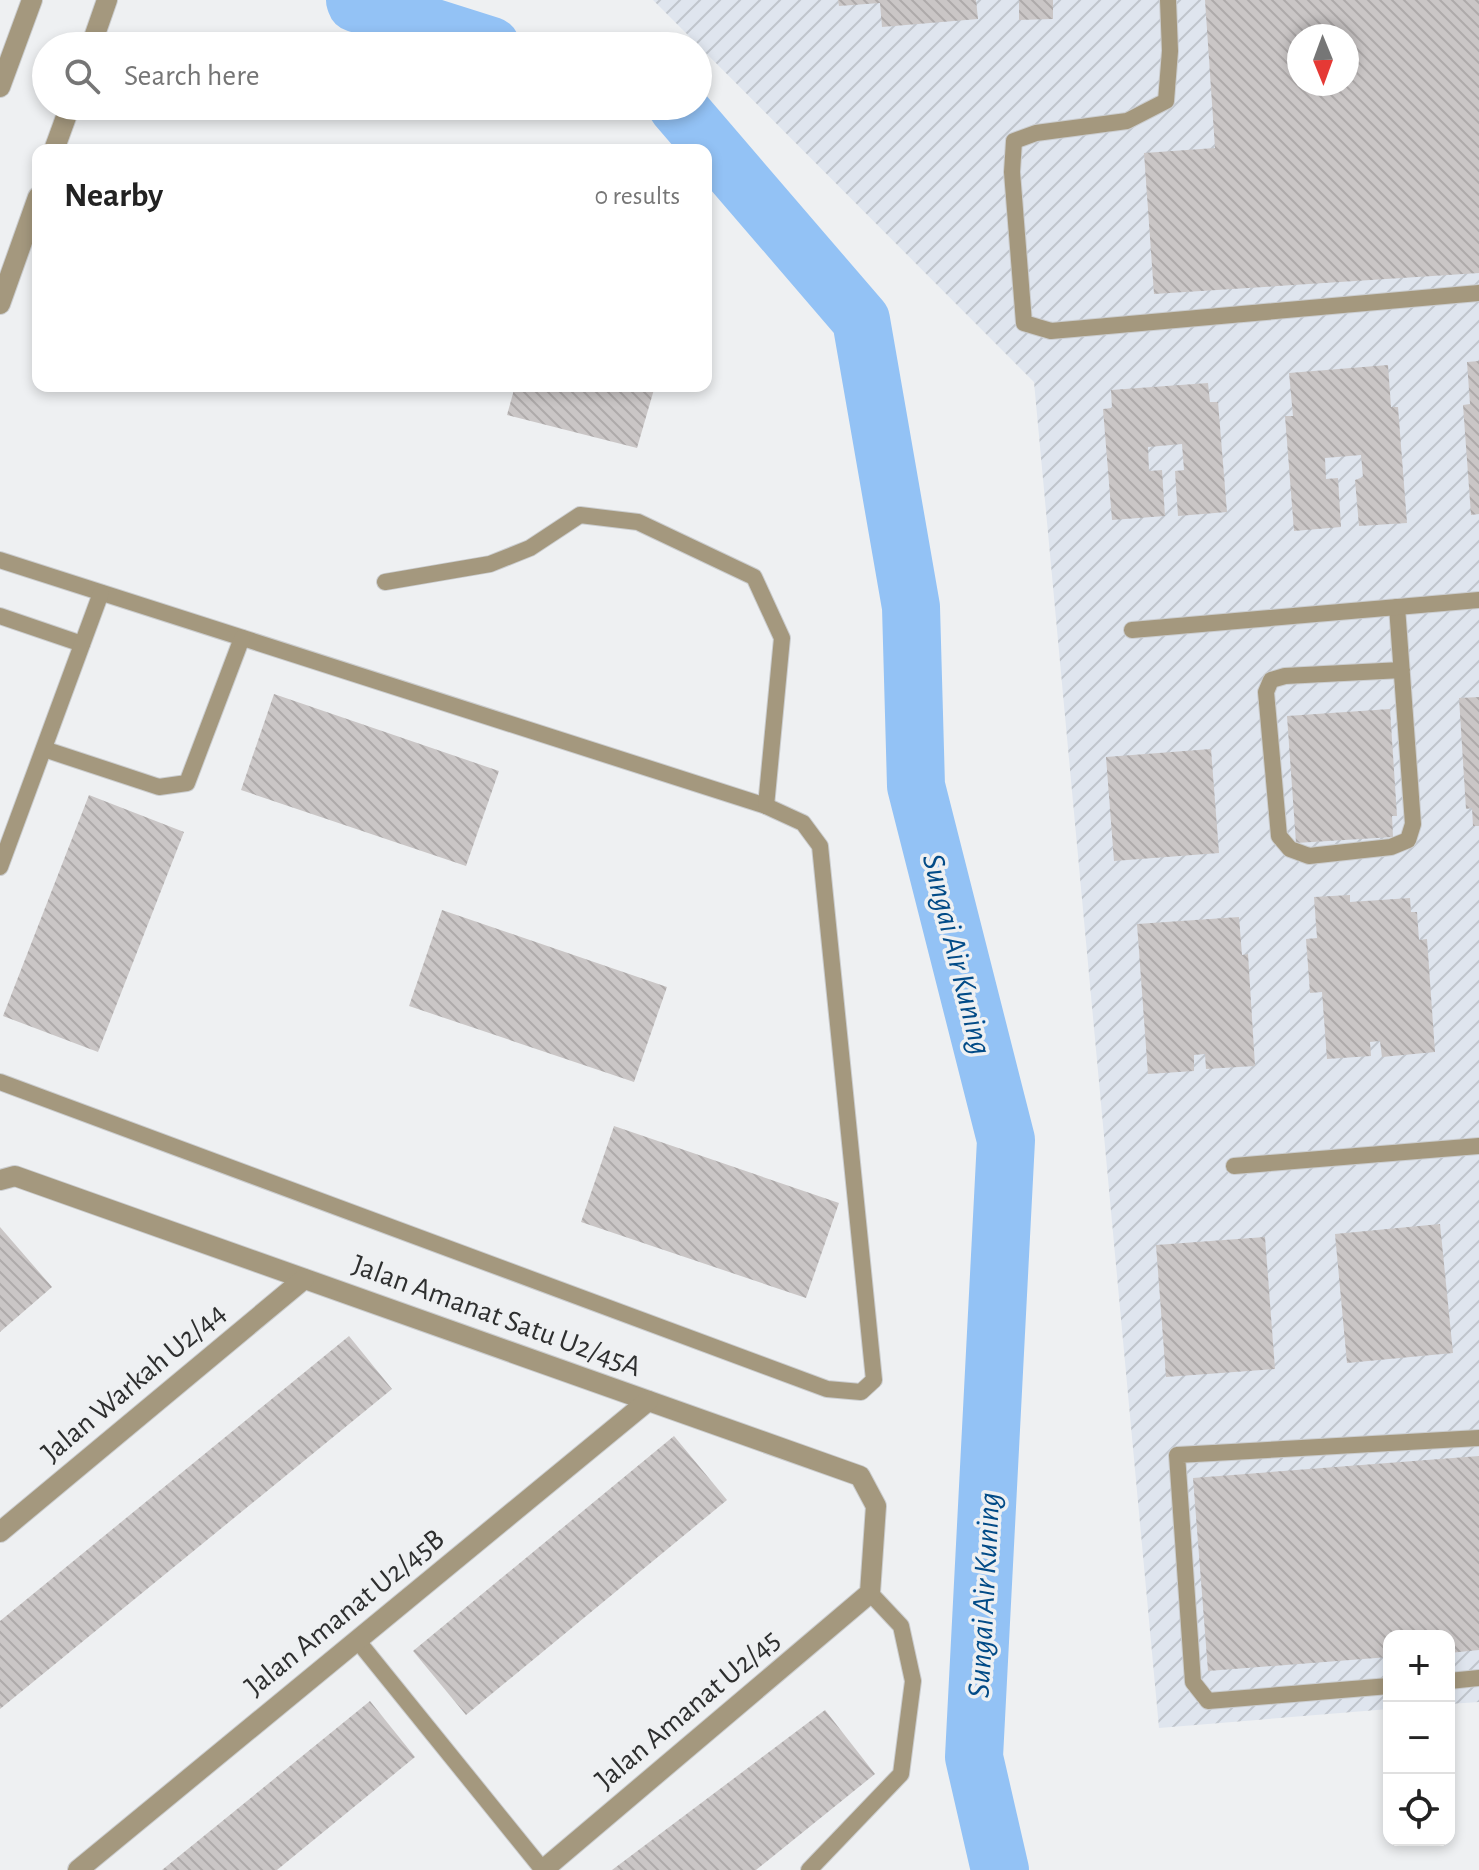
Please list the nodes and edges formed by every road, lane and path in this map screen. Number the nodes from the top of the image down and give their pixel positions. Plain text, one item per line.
1 (32, 0) edge
2 (107, 0) edge
3 (1168, 0) edge
4 (96, 32) edge
5 (8, 42) edge
6 (0, 87) edge
7 (65, 120) edge
8 (56, 144) edge
9 (32, 214) edge
10 (1479, 293) edge
11 (0, 304) edge
12 (0, 560) edge
13 (385, 582) dead end
14 (101, 593) junction
15 (1479, 600) edge
16 (1397, 607) junction
17 (0, 616) edge
18 (1132, 630) dead end
19 (242, 638) junction
20 (82, 644) junction
21 (1402, 670) junction
22 (44, 749) junction
23 (766, 806) junction
24 (0, 867) edge
25 (0, 1082) edge
26 (1479, 1146) edge
27 (1234, 1166) dead end
28 (0, 1180) edge
29 (304, 1279) junction
30 (648, 1401) junction
31 (1479, 1438) edge
32 (0, 1532) edge
33 (870, 1593) junction
34 (357, 1640) junction
35 (1479, 1678) edge
36 (1455, 1680) edge
37 (1383, 1686) edge
38 (78, 1870) edge
39 (543, 1870) edge
40 (809, 1870) edge

1 - 5 street
2 - 4 street
3 - 10 lane
5 - 6 street
7 - 8 street
9 - 11 street
12 - 14 lane
13 - 23 lane
14 - 19 lane
14 - 20 lane
15 - 16 lane
16 - 18 lane
16 - 21 lane
17 - 20 lane
19 - 22 lane
19 - 23 lane
20 - 22 lane
21 - 21 lane
22 - 24 lane
23 - 25 lane
26 - 27 lane
28 - 29 street, Jalan Amanat Satu U2/45A
29 - 30 street, Jalan Amanat Satu U2/45A
29 - 32 street, Jalan Warkah U2/44
30 - 33 street, Jalan Amanat Satu U2/45A
30 - 34 street, Jalan Amanat U2/45B
31 - 37 lane
33 - 39 street, Jalan Amanat U2/45
33 - 40 lane
34 - 38 street, Jalan Amanat U2/45B
34 - 39 lane
35 - 36 lane

